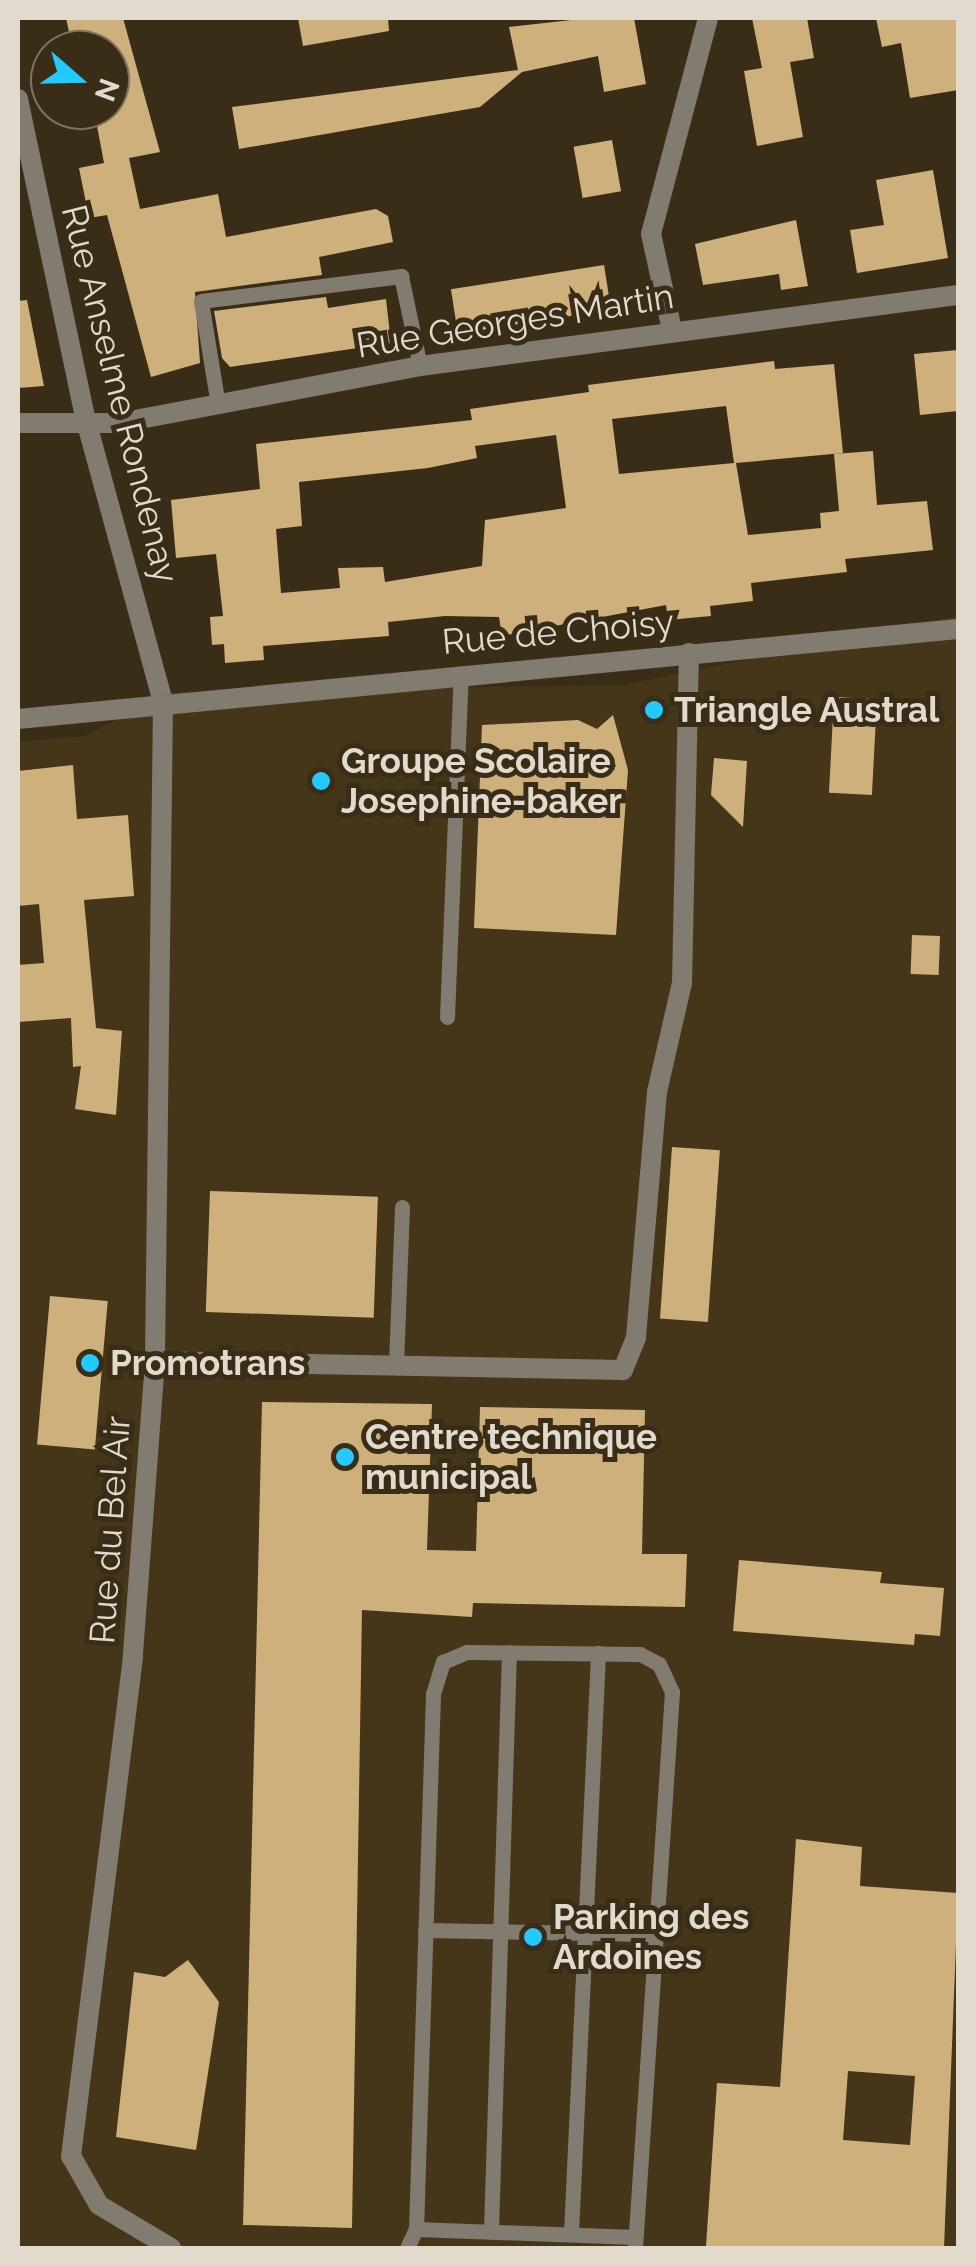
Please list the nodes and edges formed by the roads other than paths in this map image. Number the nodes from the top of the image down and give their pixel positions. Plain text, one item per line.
1 (708, 18) edge
2 (18, 99) edge
3 (958, 295) edge
4 (672, 330) junction
5 (420, 366) junction
6 (218, 405) junction
7 (85, 417) junction
8 (18, 423) edge
9 (958, 629) edge
10 (688, 653) junction
11 (461, 673) junction
12 (164, 704) junction
13 (18, 719) edge
14 (446, 1017) dead end
15 (402, 1207) dead end
16 (155, 1360) junction
17 (396, 1364) junction
18 (510, 1652) junction
19 (598, 1653) junction
20 (424, 1930) junction
21 (497, 1932) junction
22 (586, 1932) junction
23 (654, 1934) junction
24 (416, 2229) junction
25 (490, 2230) junction
26 (571, 2233) junction
27 (635, 2242) edge
28 (171, 2248) edge
29 (407, 2248) edge

1 - 4 street
2 - 7 street, Rue Anselme Rondenay
3 - 4 street, Rue Georges Martin
4 - 5 street, Rue Georges Martin
5 - 6 street, Rue Georges Martin
5 - 6 lane
6 - 7 street, Rue Georges Martin
7 - 8 street, Rue Georges Martin
7 - 12 street, Rue Anselme Rondenay
9 - 10 street, Rue de Choisy
10 - 11 street, Rue de Choisy
10 - 17 street
11 - 12 street, Rue de Choisy
11 - 14 lane
12 - 13 street, Rue de Choisy
12 - 16 street, Rue du Bel Air
15 - 17 lane
16 - 17 street
16 - 28 street, Rue du Bel Air
18 - 19 lane
18 - 20 lane
18 - 21 lane
19 - 22 lane
19 - 23 lane
20 - 21 lane
20 - 24 lane
21 - 22 lane
21 - 25 lane
22 - 23 lane
22 - 26 lane
23 - 27 lane
24 - 25 lane
24 - 29 lane
25 - 26 lane
26 - 27 lane

